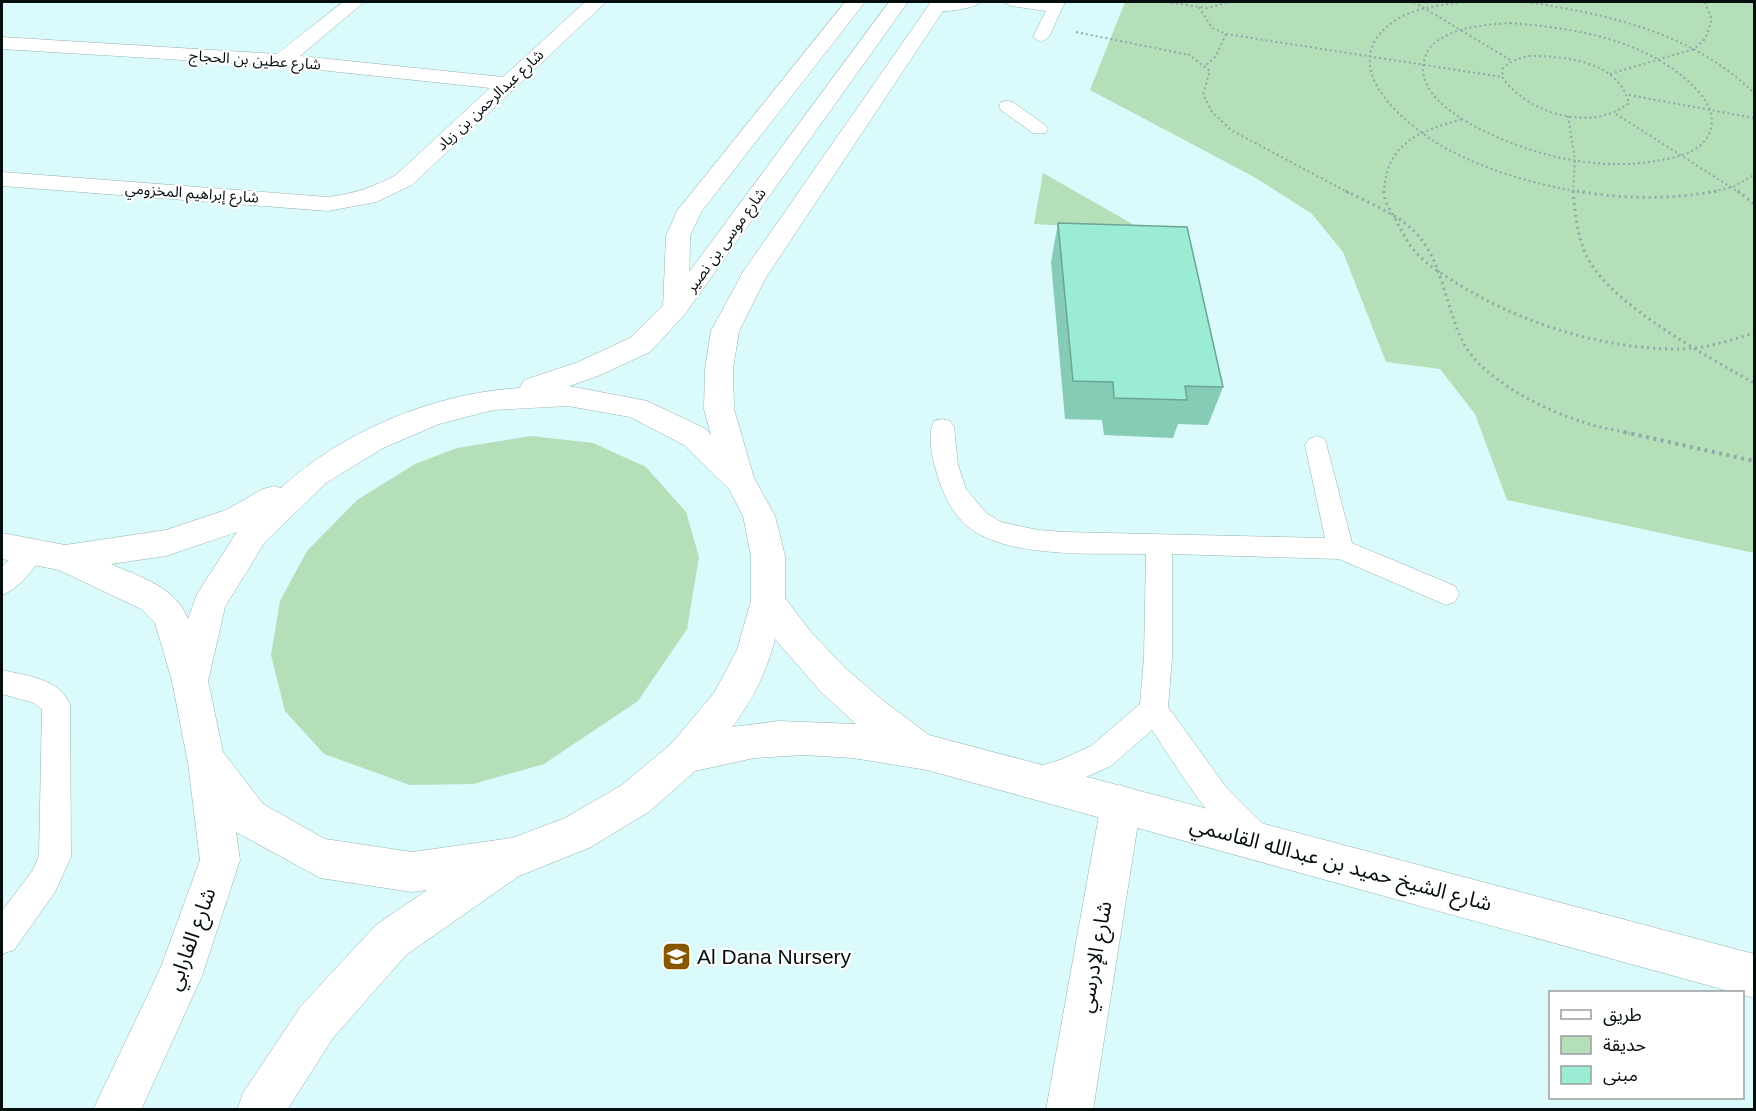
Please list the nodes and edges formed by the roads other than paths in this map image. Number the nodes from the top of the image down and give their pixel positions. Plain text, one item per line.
1 (354, 2) edge
2 (596, 2) edge
3 (855, 2) edge
4 (898, 2) edge
5 (974, 2) edge
6 (1011, 2) edge
7 (937, 5) edge
8 (1056, 5) edge
9 (1041, 37) dead end
10 (2, 43) edge
11 (282, 60) junction
12 (508, 84) junction
13 (1007, 106) dead end
14 (1039, 129) dead end
15 (2, 179) edge
16 (381, 193) joint
17 (676, 308) junction
18 (493, 400) junction
19 (942, 428) dead end
20 (1317, 445) dead end
21 (315, 475) junction
22 (740, 481) junction
23 (1159, 544) junction
24 (16, 549) edge
25 (1341, 549) junction
26 (65, 558) junction
27 (2, 584) edge
28 (1446, 594) dead end
29 (768, 601) junction
30 (190, 681) junction
31 (2, 682) edge
32 (1154, 710) junction
33 (927, 752) junction
34 (685, 756) junction
35 (205, 759) junction
36 (1033, 781) junction
37 (1121, 804) junction
38 (1260, 842) junction
39 (512, 858) junction
40 (2, 938) edge
41 (1755, 976) edge
42 (116, 1110) edge
43 (260, 1110) edge
44 (1070, 1110) edge

1 - 11 street
2 - 12 street, شارع عبدالرحمن بن زياد
3 - 17 street
4 - 17 street, شارع موسى بن نصير
5 - 7 lane
6 - 8 lane
7 - 22 street
8 - 9 lane
10 - 11 street, شارع عطين بن الحجاج
11 - 12 street, شارع عطين بن الحجاج
12 - 16 street, شارع عبدالرحمن بن زياد
13 - 14 lane
15 - 16 street, شارع إبراهيم المخزومي
17 - 18 street, شارع موسى بن نصير
18 - 21 street
18 - 22 street
19 - 23 lane
20 - 25 lane
21 - 26 street
21 - 30 street
22 - 29 street
23 - 25 lane
23 - 32 lane
24 - 26 street
24 - 27 lane
25 - 28 lane
26 - 30 street, شارع الفارابي
29 - 33 street, شارع الشيخ حميد بن عبدالله القاسمي
29 - 34 street
30 - 35 street, شارع الفارابي
31 - 40 lane
32 - 36 lane
32 - 38 lane
33 - 34 street, شارع الشيخ حميد بن عبدالله القاسمي
33 - 36 street, شارع الشيخ حميد بن عبدالله القاسمي
34 - 39 street
35 - 39 street
35 - 42 street, شارع الفارابي
36 - 37 street, شارع الشيخ حميد بن عبدالله القاسمي
37 - 38 street, شارع الشيخ حميد بن عبدالله القاسمي
37 - 44 street, شارع الإدرسي
38 - 41 street, شارع الشيخ حميد بن عبدالله القاسمي
39 - 43 street

